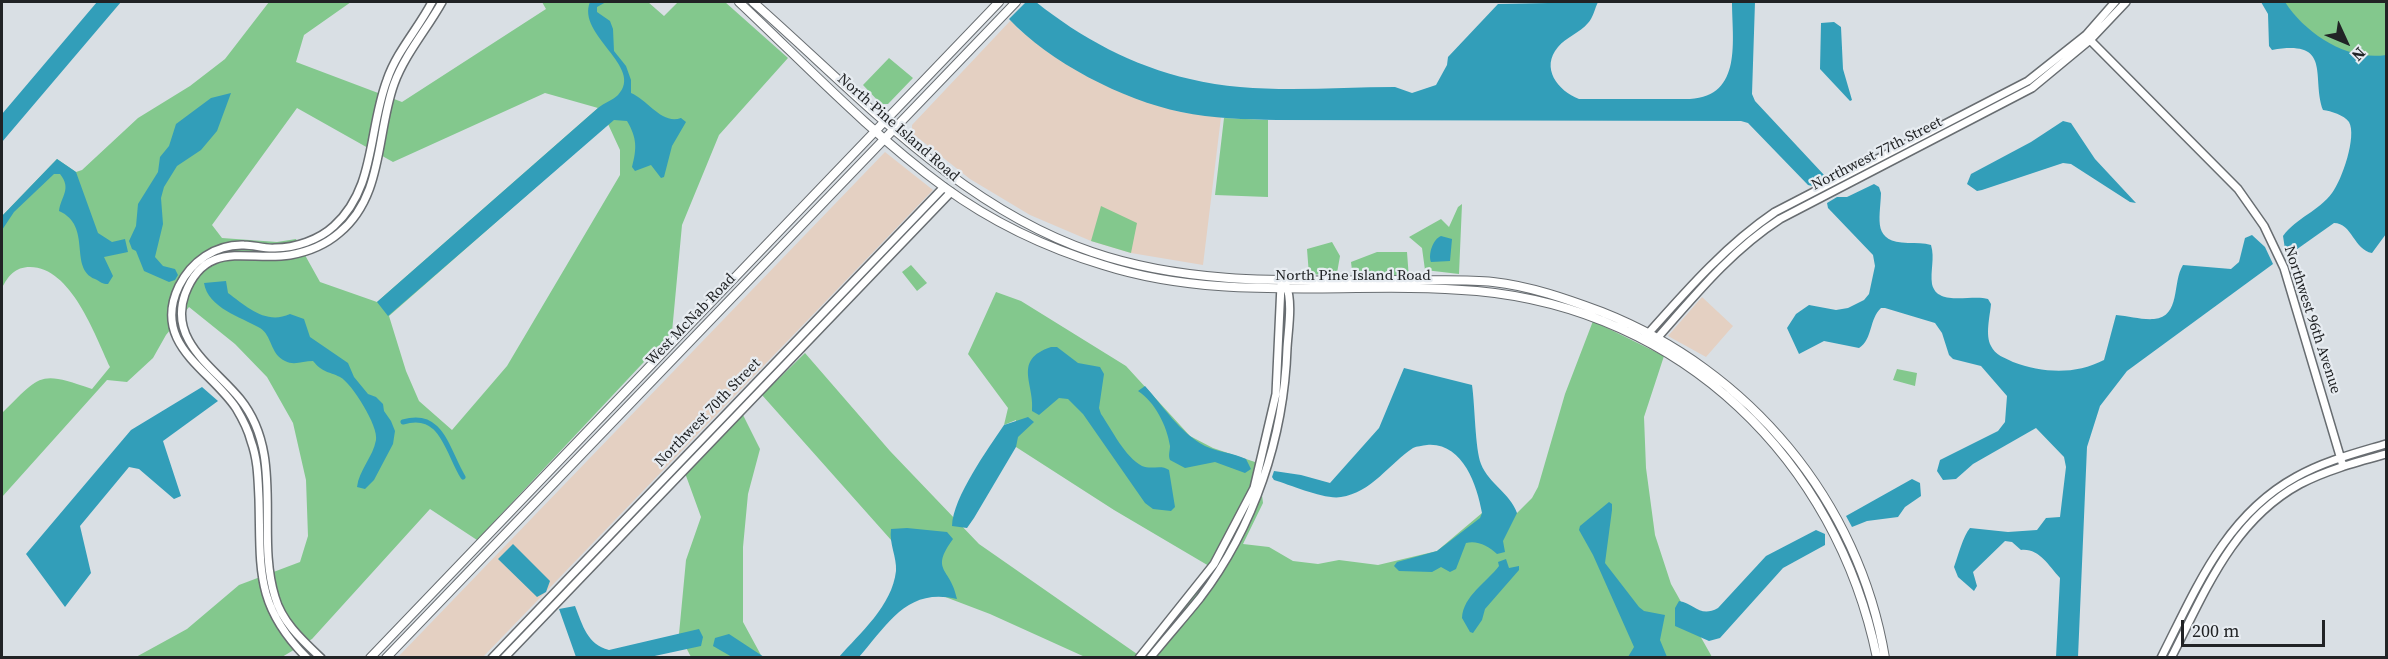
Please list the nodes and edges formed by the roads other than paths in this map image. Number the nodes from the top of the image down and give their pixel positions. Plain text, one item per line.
1 (432, 2) edge
2 (442, 2) edge
3 (739, 2) edge
4 (753, 2) edge
5 (999, 2) edge
6 (1016, 2) edge
7 (2115, 2) edge
8 (2126, 2) edge
9 (2088, 38) junction
10 (885, 119) junction
11 (894, 128) junction
12 (876, 129) junction
13 (885, 138) junction
14 (947, 189) junction
15 (1284, 280) junction
16 (1284, 289) junction
17 (1684, 294) junction
18 (1692, 299) junction
19 (1647, 335) junction
20 (806, 336) junction
21 (1658, 337) junction
22 (188, 341) junction
23 (1652, 344) junction
24 (185, 354) junction
25 (2386, 444) edge
26 (2386, 454) edge
27 (2341, 458) junction
28 (2343, 466) junction
29 (269, 543) junction
30 (260, 544) junction
31 (307, 657) edge
32 (321, 657) edge
33 (370, 657) edge
34 (386, 657) edge
35 (492, 657) edge
36 (504, 657) edge
37 (1139, 657) edge
38 (1150, 657) edge
39 (1877, 657) edge
40 (1885, 657) edge
41 (2161, 657) edge
42 (2171, 657) edge

1 - 24 street
2 - 22 street
3 - 12 main road, North Pine Island Road
4 - 10 main road, North Pine Island Road
5 - 10 main road, West McNab Road
6 - 11 main road, West McNab Road
7 - 9 street, Northwest 77th Street
8 - 9 street, Northwest 77th Street
9 - 17 street, Northwest 77th Street
9 - 18 street, Northwest 77th Street
9 - 27 street, Northwest 96th Avenue
10 - 11 main road, North Pine Island Road
10 - 12 main road, West McNab Road
11 - 13 main road, West McNab Road
11 - 15 main road, North Pine Island Road
12 - 13 main road, North Pine Island Road
12 - 33 main road, West McNab Road
13 - 14 main road, North Pine Island Road
13 - 34 main road, West McNab Road
14 - 16 main road, North Pine Island Road
14 - 20 street, Northwest 70th Street
15 - 16 street
15 - 19 main road, North Pine Island Road
16 - 19 main road, North Pine Island Road
16 - 37 street
16 - 38 street
17 - 18 street
17 - 19 street, Northwest 77th Street
18 - 21 street, Northwest 77th Street
19 - 21 main road, North Pine Island Road
19 - 23 main road, North Pine Island Road
20 - 35 street, Northwest 70th Street
20 - 36 street, Northwest 70th Street
21 - 23 street, Northwest 77th Street
21 - 40 main road, North Pine Island Road
22 - 24 street
22 - 29 street
23 - 39 main road, North Pine Island Road
24 - 30 street
25 - 27 street
26 - 28 street
27 - 28 street, Northwest 96th Avenue
27 - 41 street
28 - 42 street
29 - 30 street
29 - 32 street
30 - 31 street

